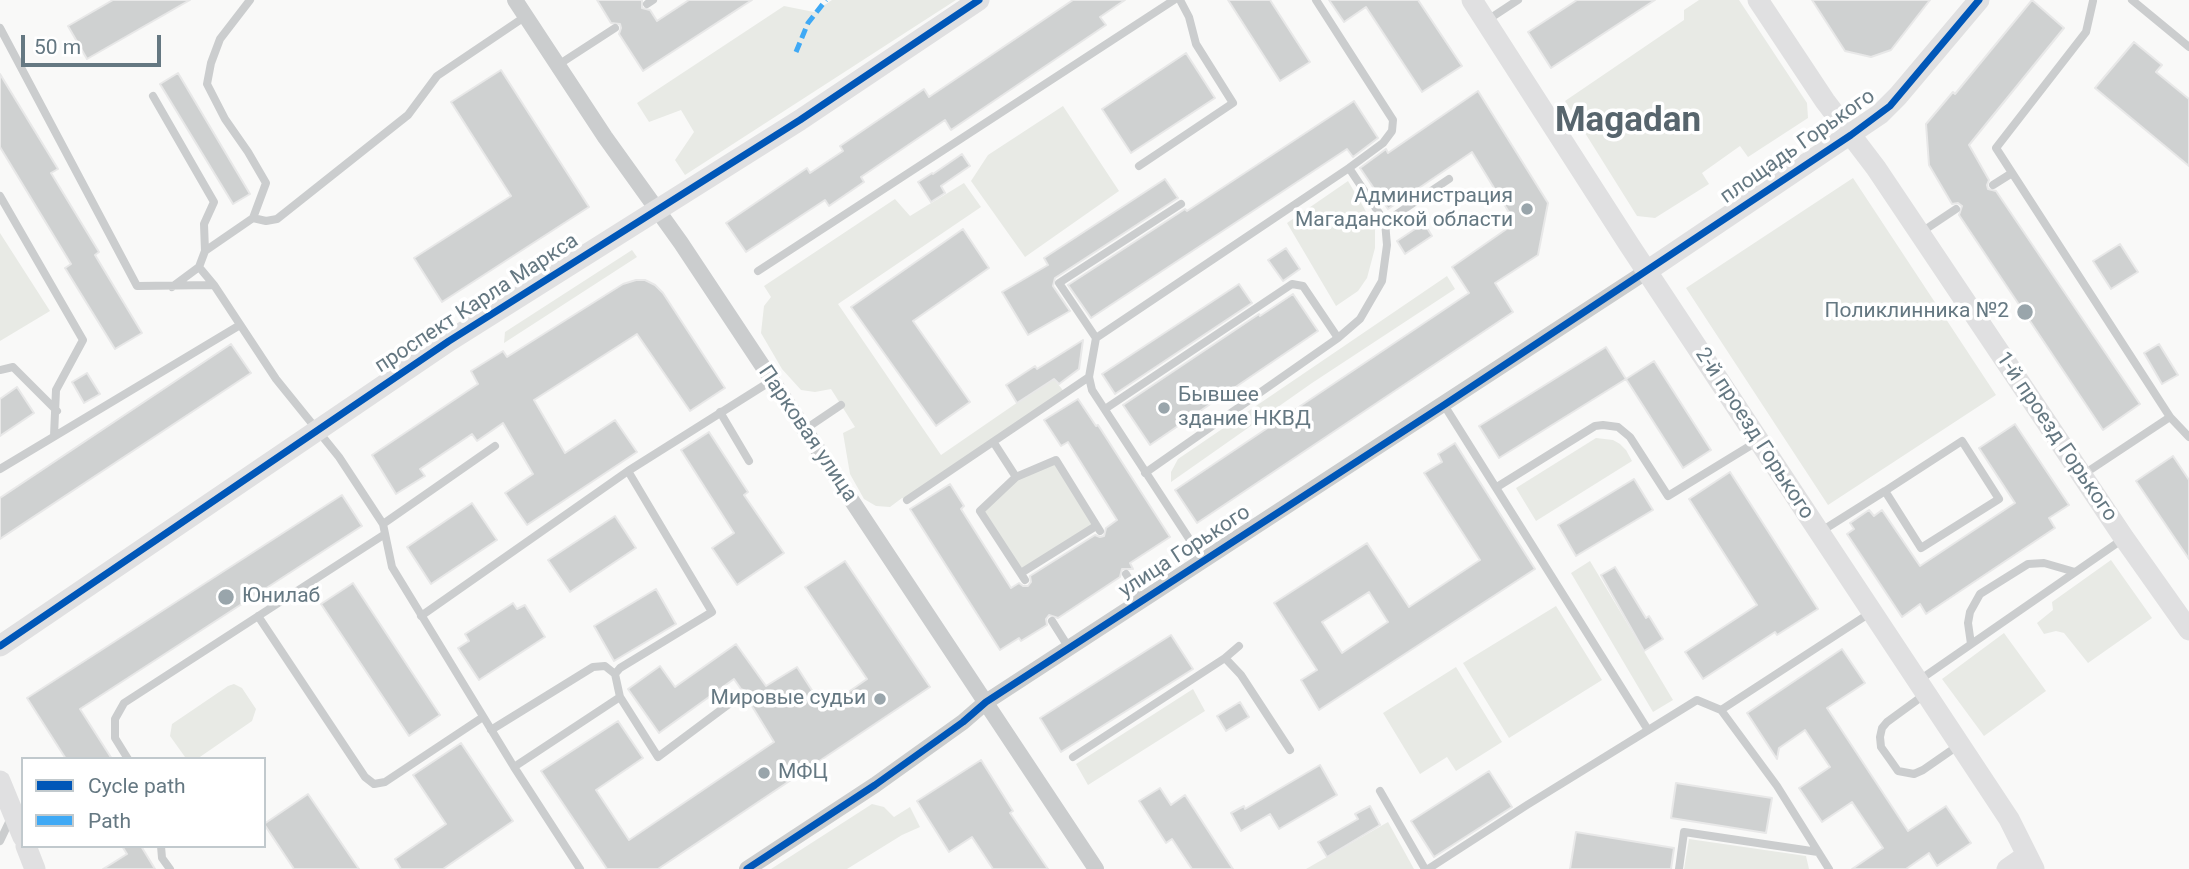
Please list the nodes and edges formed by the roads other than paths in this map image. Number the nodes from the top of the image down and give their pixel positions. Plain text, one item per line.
1 (250, 0) edge
2 (515, 0) edge
3 (979, 0) edge
4 (1174, 0) edge
5 (1180, 0) edge
6 (1316, 0) edge
7 (1472, 0) edge
8 (1518, 0) edge
9 (1758, 0) edge
10 (1979, 0) edge
11 (2093, 0) edge
12 (2099, 0) edge
13 (2133, 0) edge
14 (526, 16) junction
15 (1486, 21) junction
16 (0, 28) edge
17 (615, 28) dead end
18 (2189, 47) edge
19 (558, 65) junction
20 (153, 96) dead end
21 (1851, 135) junction
22 (1139, 166) dead end
23 (1349, 168) junction
24 (2012, 173) junction
25 (1450, 178) dead end
26 (1993, 185) dead end
27 (0, 196) edge
28 (1181, 204) dead end
29 (1956, 209) dead end
30 (657, 210) junction
31 (253, 218) junction
32 (1385, 222) junction
33 (1920, 233) junction
34 (205, 251) junction
35 (199, 267) junction
36 (758, 271) dead end
37 (1647, 271) junction
38 (214, 285) junction
39 (172, 287) junction
40 (240, 325) junction
41 (1096, 338) junction
42 (1338, 338) junction
43 (0, 370) edge
44 (1088, 377) junction
45 (771, 381) junction
46 (841, 405) dead end
47 (1444, 405) junction
48 (1105, 409) junction
49 (57, 411) junction
50 (720, 412) junction
51 (2170, 417) junction
52 (804, 430) junction
53 (317, 431) junction
54 (54, 436) junction
55 (2189, 437) edge
56 (1759, 441) junction
57 (994, 443) junction
58 (495, 446) dead end
59 (749, 461) dead end
60 (0, 469) edge
61 (628, 471) junction
62 (1145, 473) junction
63 (2082, 475) junction
64 (1016, 477) junction
65 (1497, 487) junction
66 (1885, 491) junction
67 (907, 500) dead end
68 (383, 524) junction
69 (1820, 532) junction
70 (385, 534) junction
71 (2124, 538) junction
72 (1203, 560) junction
73 (2075, 572) junction
74 (1125, 574) dead end
75 (1142, 600) junction
76 (1872, 612) junction
77 (258, 616) junction
78 (421, 616) junction
79 (1052, 621) dead end
80 (2189, 630) edge
81 (1971, 644) junction
82 (0, 646) edge
83 (1239, 646) dead end
84 (1069, 648) junction
85 (1225, 658) junction
86 (615, 674) junction
87 (1922, 687) junction
88 (741, 695) dead end
89 (620, 697) junction
90 (986, 702) junction
91 (1721, 710) junction
92 (483, 717) junction
93 (491, 730) junction
94 (1648, 730) junction
95 (1960, 745) junction
96 (1290, 750) dead end
97 (127, 757) edge
98 (1073, 757) dead end
99 (514, 767) junction
100 (0, 781) edge
101 (1380, 791) dead end
102 (13, 812) junction
103 (21, 832) edge
104 (0, 841) edge
105 (27, 848) edge
106 (161, 848) edge
107 (1818, 852) junction
108 (2030, 862) edge
109 (35, 869) edge
110 (170, 869) edge
111 (580, 869) edge
112 (747, 869) edge
113 (1096, 869) edge
114 (1427, 869) edge
115 (1679, 869) edge
116 (1829, 869) edge
117 (2007, 869) edge

1 - 31 lane
2 - 14 street, Парковая улица
3 - 30 street, проспект Карла Маркса
4 - 36 lane
5 - 22 lane
6 - 23 lane
7 - 15 street, 2-й проезд Горького
8 - 15 lane
9 - 21 street, 1-й проезд Горького
10 - 21 street, площадь Горького
11 - 12 lane
11 - 24 lane
13 - 18 lane
14 - 19 street, Парковая улица
14 - 31 lane
15 - 37 street, 2-й проезд Горького
16 - 39 lane
17 - 19 lane
19 - 30 street, Парковая улица
20 - 34 lane
21 - 33 street, 1-й проезд Горького
21 - 37 street, площадь Горького
23 - 32 lane
23 - 41 lane
24 - 26 lane
24 - 51 lane
25 - 32 lane
27 - 49 lane
28 - 41 lane
29 - 33 lane
30 - 45 street, Парковая улица
30 - 53 street, проспект Карла Маркса
31 - 34 lane
32 - 42 lane
33 - 63 street, 1-й проезд Горького
34 - 35 lane
35 - 38 lane
35 - 39 lane
37 - 47 street, улица Горького
37 - 56 street, 2-й проезд Горького
38 - 39 lane
38 - 40 lane
40 - 53 lane
40 - 54 lane
41 - 44 lane
42 - 48 lane
42 - 62 lane
43 - 49 lane
44 - 48 lane
44 - 57 lane
45 - 50 lane
45 - 52 street, Парковая улица
46 - 52 lane
47 - 65 lane
47 - 72 street, улица Горького
48 - 62 lane
49 - 54 lane
50 - 59 lane
50 - 61 lane
51 - 55 lane
51 - 63 lane
52 - 90 street, Парковая улица
53 - 68 lane
53 - 82 street, проспект Карла Маркса
54 - 60 lane
56 - 65 lane
56 - 69 street, 2-й проезд Горького
57 - 64 lane
57 - 67 lane
58 - 68 lane
61 - 78 lane
61 - 86 lane
62 - 72 lane
63 - 71 street, 1-й проезд Горького
64 - 64 lane
65 - 94 lane
66 - 66 lane
66 - 69 lane
68 - 70 lane
69 - 76 street, 2-й проезд Горького
70 - 77 lane
70 - 78 lane
71 - 73 lane
71 - 80 street, 1-й проезд Горького
72 - 75 street, улица Горького
73 - 81 lane
73 - 81 lane
74 - 75 lane
75 - 84 street, улица Горького
76 - 87 street, 2-й проезд Горького
76 - 91 lane
77 - 92 lane
77 - 97 lane
78 - 92 lane
79 - 84 lane
81 - 87 lane
83 - 85 lane
84 - 90 street, улица Горького
85 - 96 lane
85 - 98 lane
86 - 89 lane
86 - 93 lane
87 - 95 street, 2-й проезд Горького
87 - 95 lane
88 - 89 lane
89 - 99 lane
90 - 112 street, улица Горького
90 - 113 street, Парковая улица
91 - 94 lane
91 - 107 lane
92 - 93 lane
93 - 99 lane
94 - 114 lane
95 - 108 street, 2-й проезд Горького
99 - 111 lane
100 - 102 street
101 - 114 lane
102 - 103 street
102 - 104 lane
105 - 109 street
106 - 110 lane
107 - 115 lane
107 - 116 lane
108 - 117 street

